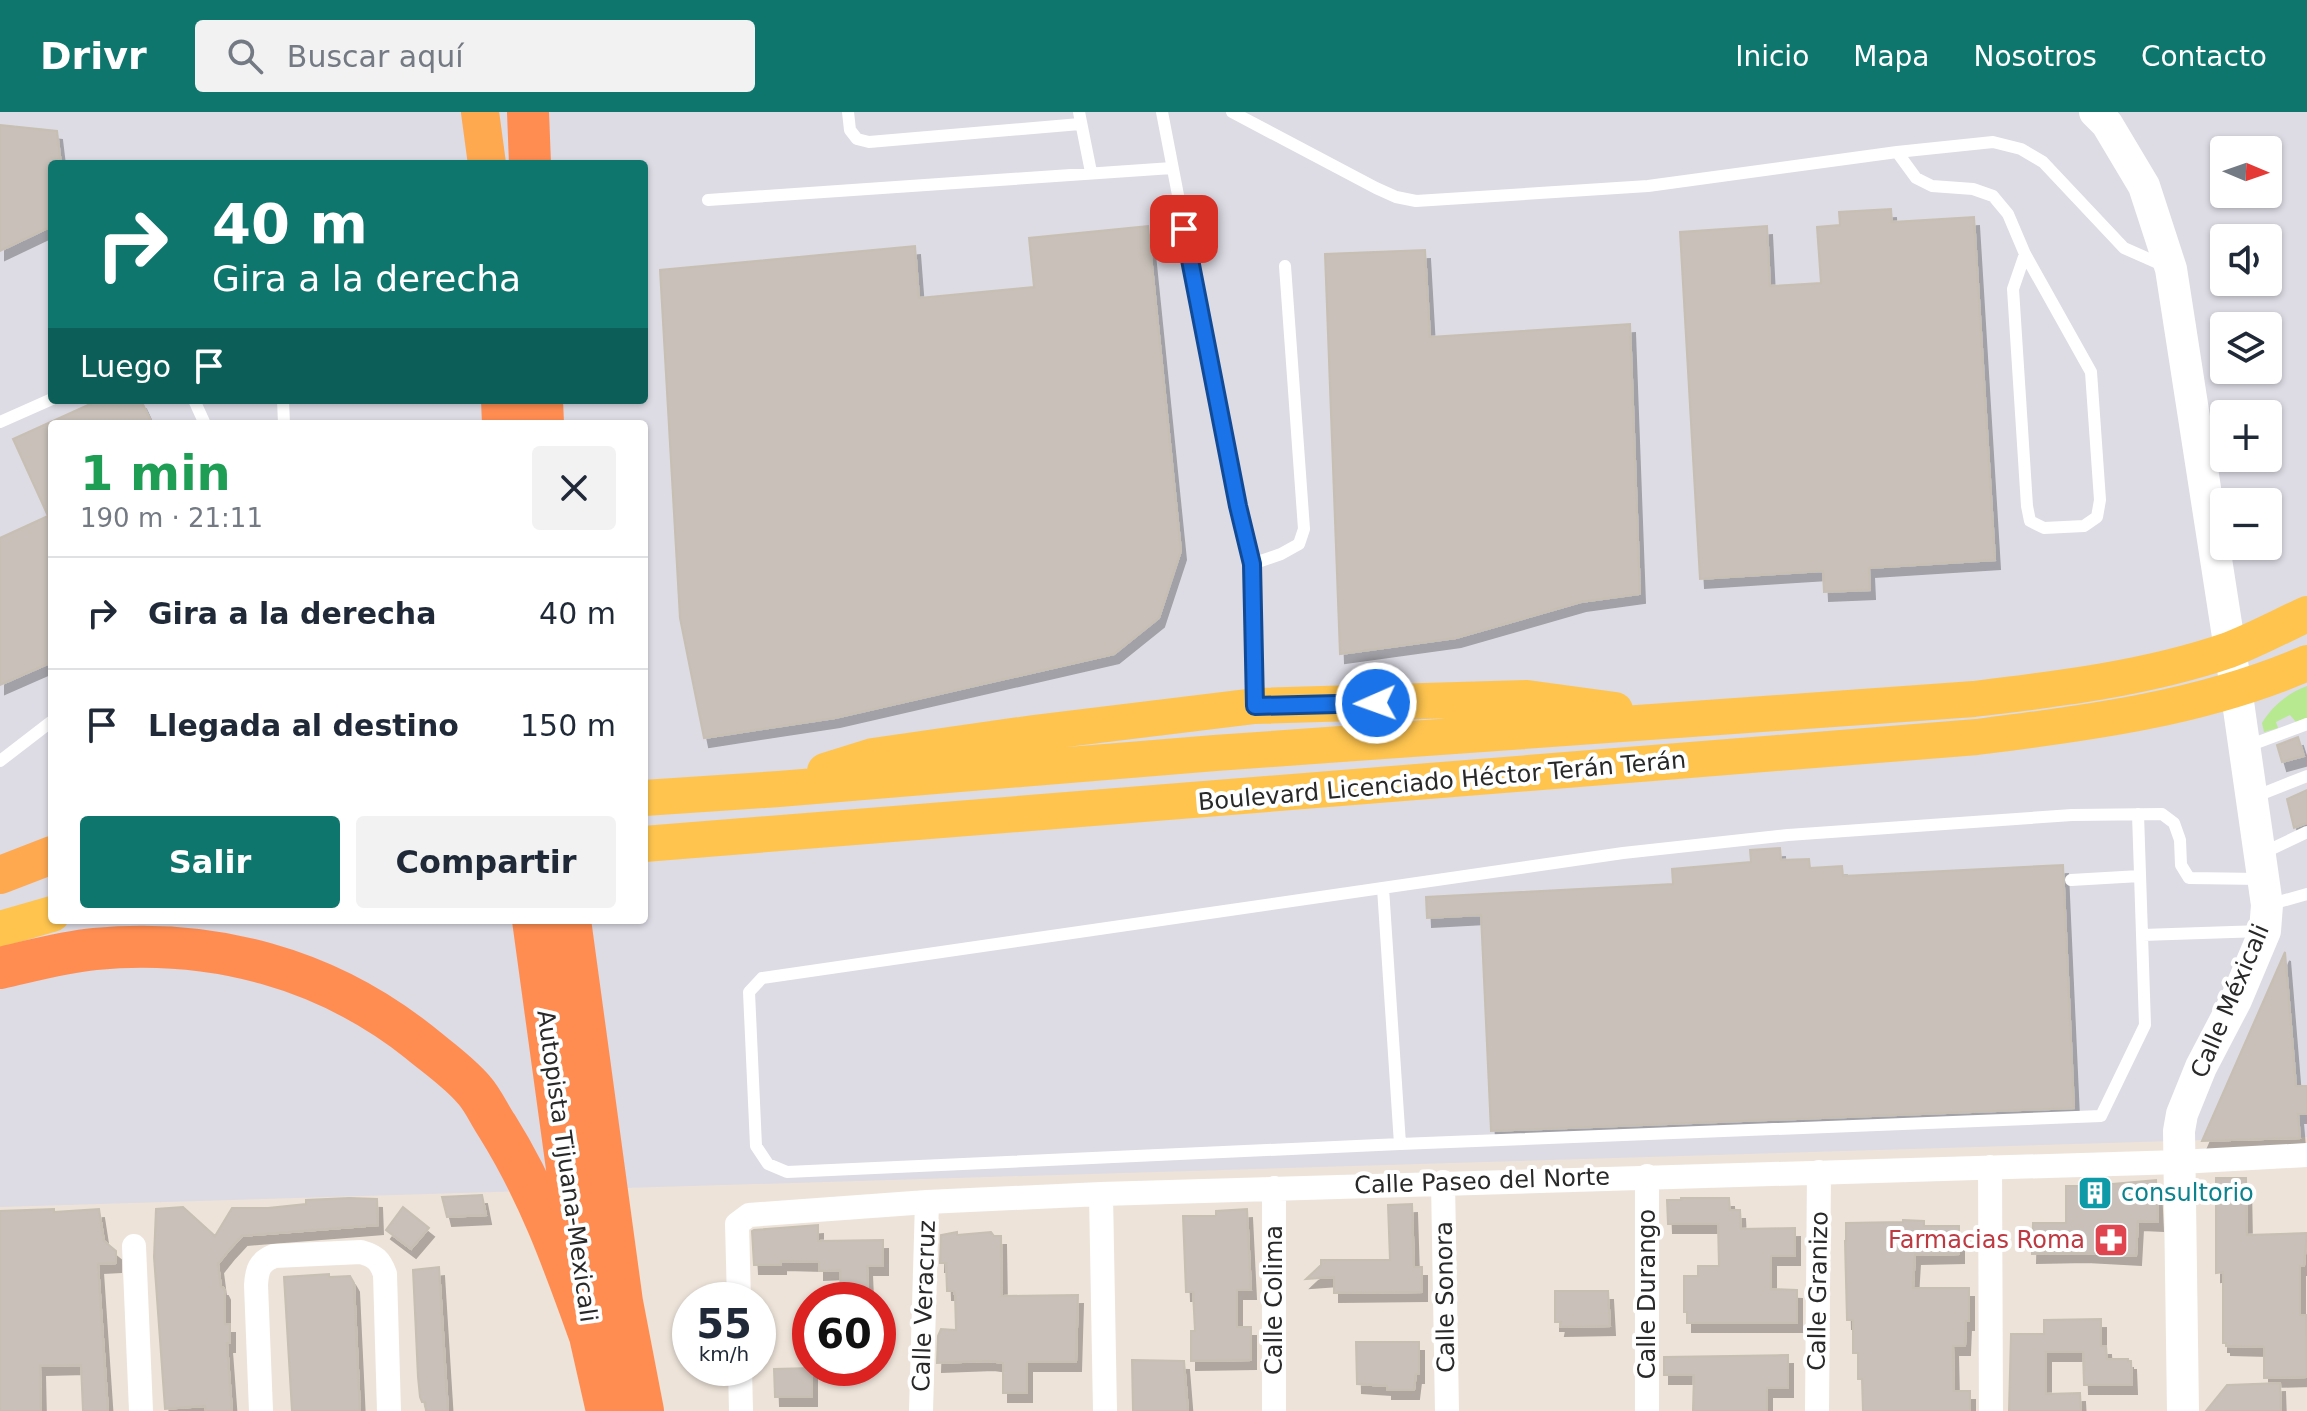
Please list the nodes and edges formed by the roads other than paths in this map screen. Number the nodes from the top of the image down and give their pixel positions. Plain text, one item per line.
1 (480, 112) edge
2 (528, 112) edge
3 (848, 112) edge
4 (1162, 112) edge
5 (1232, 112) edge
6 (2095, 112) edge
7 (1079, 118) edge
8 (1897, 152) junction
9 (486, 160) edge
10 (530, 160) edge
11 (1172, 168) junction
12 (1091, 172) junction
13 (708, 200) dead end
14 (2025, 254) junction
15 (1285, 266) dead end
16 (2171, 269) junction
17 (48, 401) edge
18 (0, 422) edge
19 (1252, 564) junction
20 (2307, 614) edge
21 (2230, 650) junction
22 (2307, 663) edge
23 (2236, 688) junction
24 (1255, 706) junction
25 (1684, 720) junction
26 (48, 724) edge
27 (2307, 724) edge
28 (2245, 747) junction
29 (0, 761) edge
30 (2307, 776) edge
31 (779, 789) junction
32 (2253, 797) junction
33 (648, 798) edge
34 (2138, 814) junction
35 (2307, 832) edge
36 (648, 844) edge
37 (2140, 876) junction
38 (2071, 880) dead end
39 (1383, 888) junction
40 (2265, 892) junction
41 (2307, 894) edge
42 (48, 915) edge
43 (534, 924) edge
44 (571, 924) edge
45 (0, 929) edge
46 (2142, 935) junction
47 (0, 968) edge
48 (1400, 1144) junction
49 (2307, 1155) edge
50 (2180, 1162) junction
51 (1990, 1167) junction
52 (1819, 1172) junction
53 (1647, 1176) junction
54 (1443, 1182) junction
55 (1274, 1188) junction
56 (1101, 1194) junction
57 (927, 1202) junction
58 (134, 1246) dead end
59 (739, 1282) edge
60 (590, 1336) junction
61 (740, 1386) edge
62 (141, 1411) edge
63 (261, 1411) edge
64 (389, 1411) edge
65 (607, 1411) edge
66 (643, 1411) edge
67 (741, 1411) edge
68 (921, 1411) edge
69 (1105, 1411) edge
70 (1274, 1411) edge
71 (1447, 1411) edge
72 (1647, 1411) edge
73 (1817, 1411) edge
74 (1991, 1411) edge
75 (2183, 1411) edge

1 - 9 highway
2 - 10 highway
3 - 7 lane
4 - 11 lane
5 - 8 lane
6 - 16 main road
7 - 12 lane
8 - 14 lane
8 - 16 lane
11 - 12 lane
11 - 19 lane
12 - 13 lane
14 - 14 lane
15 - 19 lane
16 - 21 main road
17 - 18 lane
19 - 24 lane
20 - 21 main road, Boulevard Licenciado Héctor Terán Terán
21 - 23 main road
21 - 25 main road, Boulevard Licenciado Héctor Terán Terán
22 - 23 main road, Boulevard Licenciado Héctor Terán Terán
23 - 28 main road
23 - 36 main road, Boulevard Licenciado Héctor Terán Terán
24 - 25 main road
24 - 31 main road
25 - 31 main road, Boulevard Licenciado Héctor Terán Terán
26 - 29 lane
27 - 28 lane
28 - 32 main road
30 - 32 lane
31 - 33 main road, Boulevard Licenciado Héctor Terán Terán
32 - 40 main road
34 - 37 lane
34 - 39 lane
34 - 40 lane
35 - 40 lane
37 - 38 lane
37 - 46 lane
39 - 48 lane
39 - 48 lane
40 - 41 lane
40 - 46 lane
40 - 50 main road, Calle Méxicali
42 - 45 main road
43 - 60 highway, Autopista Tijuana-Mexicali
44 - 66 highway, Autopista Tijuana-Mexicali
46 - 48 lane
47 - 60 highway
49 - 50 street, Calle Paseo del Norte
50 - 51 street, Calle Paseo del Norte
50 - 75 main road, Calle Méxicali
51 - 52 street, Calle Paseo del Norte
51 - 74 street
52 - 53 street, Calle Paseo del Norte
52 - 73 street, Calle Granizo
53 - 54 street, Calle Paseo del Norte
53 - 72 street, Calle Durango
54 - 55 street, Calle Paseo del Norte
54 - 71 street, Calle Sonora
55 - 56 street, Calle Paseo del Norte
55 - 70 street, Calle Colima
56 - 57 street, Calle Paseo del Norte
56 - 69 street
57 - 59 street, Calle Paseo del Norte
57 - 68 street, Calle Veracruz
58 - 62 street
60 - 65 highway, Autopista Tijuana-Mexicali
61 - 67 street
63 - 64 street

